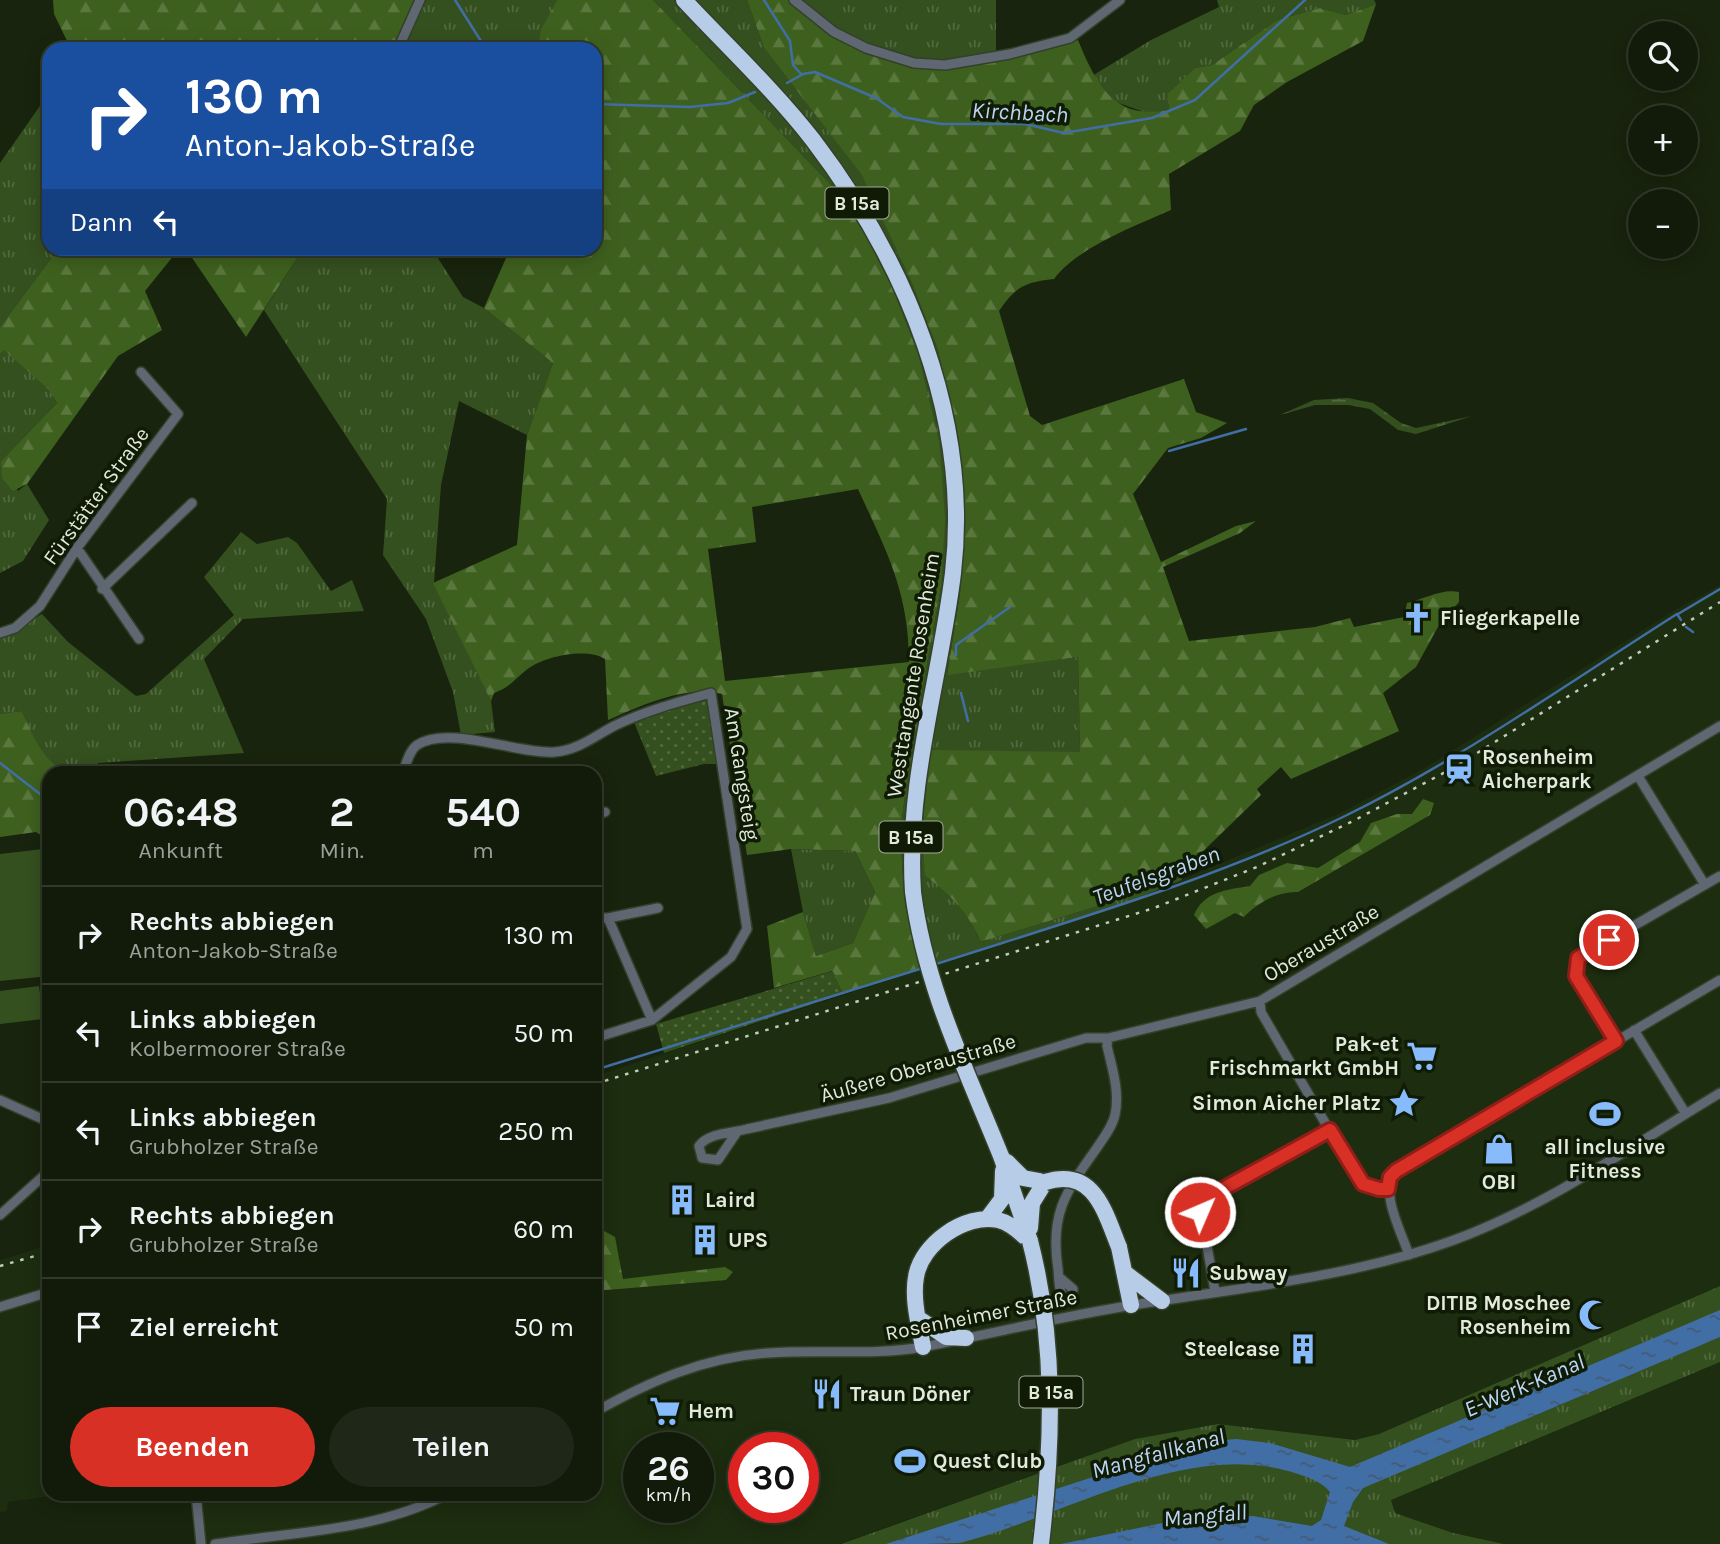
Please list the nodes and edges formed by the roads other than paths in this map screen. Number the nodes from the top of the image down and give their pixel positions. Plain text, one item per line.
1 (419, 0) edge
2 (684, 0) edge
3 (794, 0) edge
4 (1119, 0) edge
5 (401, 42) edge
6 (141, 372) dead end
7 (191, 503) dead end
8 (77, 548) junction
9 (102, 589) junction
10 (0, 633) edge
11 (139, 639) dead end
12 (1720, 726) edge
13 (405, 766) edge
14 (1639, 776) junction
15 (605, 812) dead end
16 (602, 813) edge
17 (1720, 876) edge
18 (1705, 885) junction
19 (658, 908) dead end
20 (602, 918) edge
21 (608, 918) junction
22 (1720, 980) edge
23 (1260, 1001) junction
24 (652, 1020) junction
25 (1634, 1030) junction
26 (602, 1036) edge
27 (1108, 1038) junction
28 (1616, 1041) junction
29 (1720, 1093) edge
30 (0, 1100) edge
31 (1686, 1114) junction
32 (42, 1119) edge
33 (1330, 1130) junction
34 (737, 1132) dead end
35 (1002, 1156) junction
36 (42, 1177) edge
37 (1045, 1182) junction
38 (1388, 1189) junction
39 (0, 1215) edge
40 (987, 1219) junction
41 (1030, 1241) junction
42 (1409, 1255) junction
43 (1125, 1273) junction
44 (1059, 1277) dead end
45 (1215, 1291) junction
46 (42, 1294) edge
47 (1162, 1301) junction
48 (1131, 1305) junction
49 (0, 1307) edge
50 (918, 1318) junction
51 (967, 1338) junction
52 (923, 1347) junction
53 (602, 1408) edge
54 (198, 1501) edge
55 (432, 1501) edge
56 (201, 1544) edge
57 (215, 1544) edge
58 (1041, 1544) edge

1 - 5 street
2 - 35 highway, Westtangente Rosenheim / B 15a, bridge
3 - 4 street
6 - 8 street, Fürstätter Straße
7 - 9 street
8 - 9 street
8 - 10 street, Fürstätter Straße
9 - 11 street
12 - 14 street, Oberaustraße
13 - 24 street, Am Gangsteig
14 - 18 street
14 - 23 street, Oberaustraße
15 - 16 street
17 - 18 street
18 - 28 street
19 - 21 street
20 - 21 street
21 - 24 street
22 - 25 street
23 - 27 street, Oberaustraße
23 - 33 street
24 - 26 street
25 - 28 street
25 - 31 street
27 - 34 street, Äußere Oberaustraße
27 - 44 street
28 - 38 street
29 - 31 street, Rosenheimer Straße
30 - 32 street
31 - 42 street, Rosenheimer Straße
33 - 38 street
33 - 45 street
35 - 37 highway
35 - 40 highway
35 - 41 highway, Westtangente Rosenheim / B 15a
36 - 39 street
37 - 41 highway
37 - 43 highway, bridge
38 - 42 street
40 - 41 highway
40 - 50 highway
41 - 58 highway, Westtangente Rosenheim / B 15a, bridge
42 - 45 street, Rosenheimer Straße
43 - 47 highway
43 - 48 highway
45 - 47 street, Rosenheimer Straße
46 - 49 street
47 - 48 street, Rosenheimer Straße
48 - 51 street, Rosenheimer Straße
50 - 51 highway
50 - 52 highway
51 - 52 street, Rosenheimer Straße
52 - 53 street, Rosenheimer Straße
54 - 56 street
55 - 57 street

